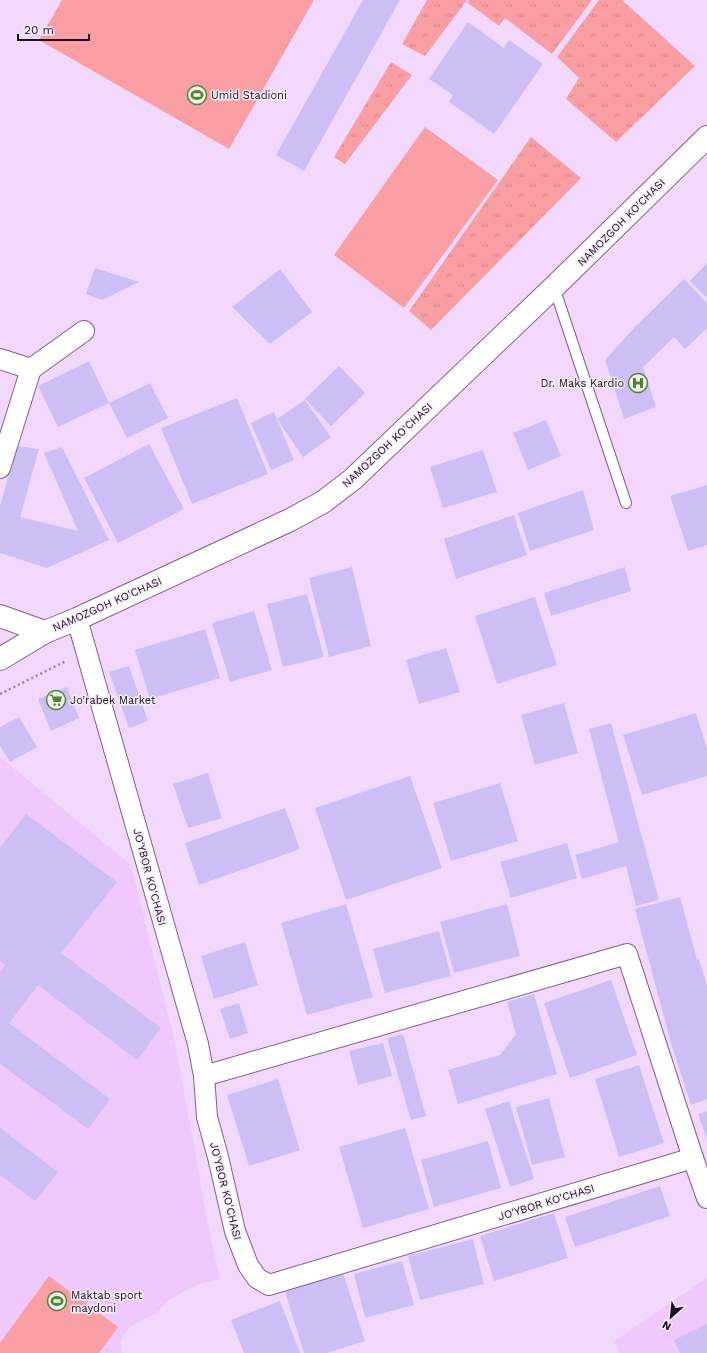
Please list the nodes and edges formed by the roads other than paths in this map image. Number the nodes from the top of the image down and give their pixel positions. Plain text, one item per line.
1 (707, 137) edge
2 (554, 287) junction
3 (84, 331) dead end
4 (0, 359) edge
5 (31, 369) junction
6 (0, 468) edge
7 (626, 503) dead end
8 (0, 616) edge
9 (77, 619) junction
10 (45, 632) junction
11 (0, 659) edge
12 (204, 1076) junction
13 (693, 1158) junction
14 (707, 1198) edge

1 - 2 street, NAMOZGOH KO'CHASI
2 - 7 lane
2 - 9 street, NAMOZGOH KO'CHASI
3 - 5 street
4 - 5 street
5 - 6 street
8 - 10 street
9 - 10 street, NAMOZGOH KO'CHASI
9 - 12 street, JO'YBOR KO'CHASI
10 - 11 street, NAMOZGOH KO'CHASI
12 - 13 street
12 - 13 street, JO'YBOR KO'CHASI
13 - 14 street

